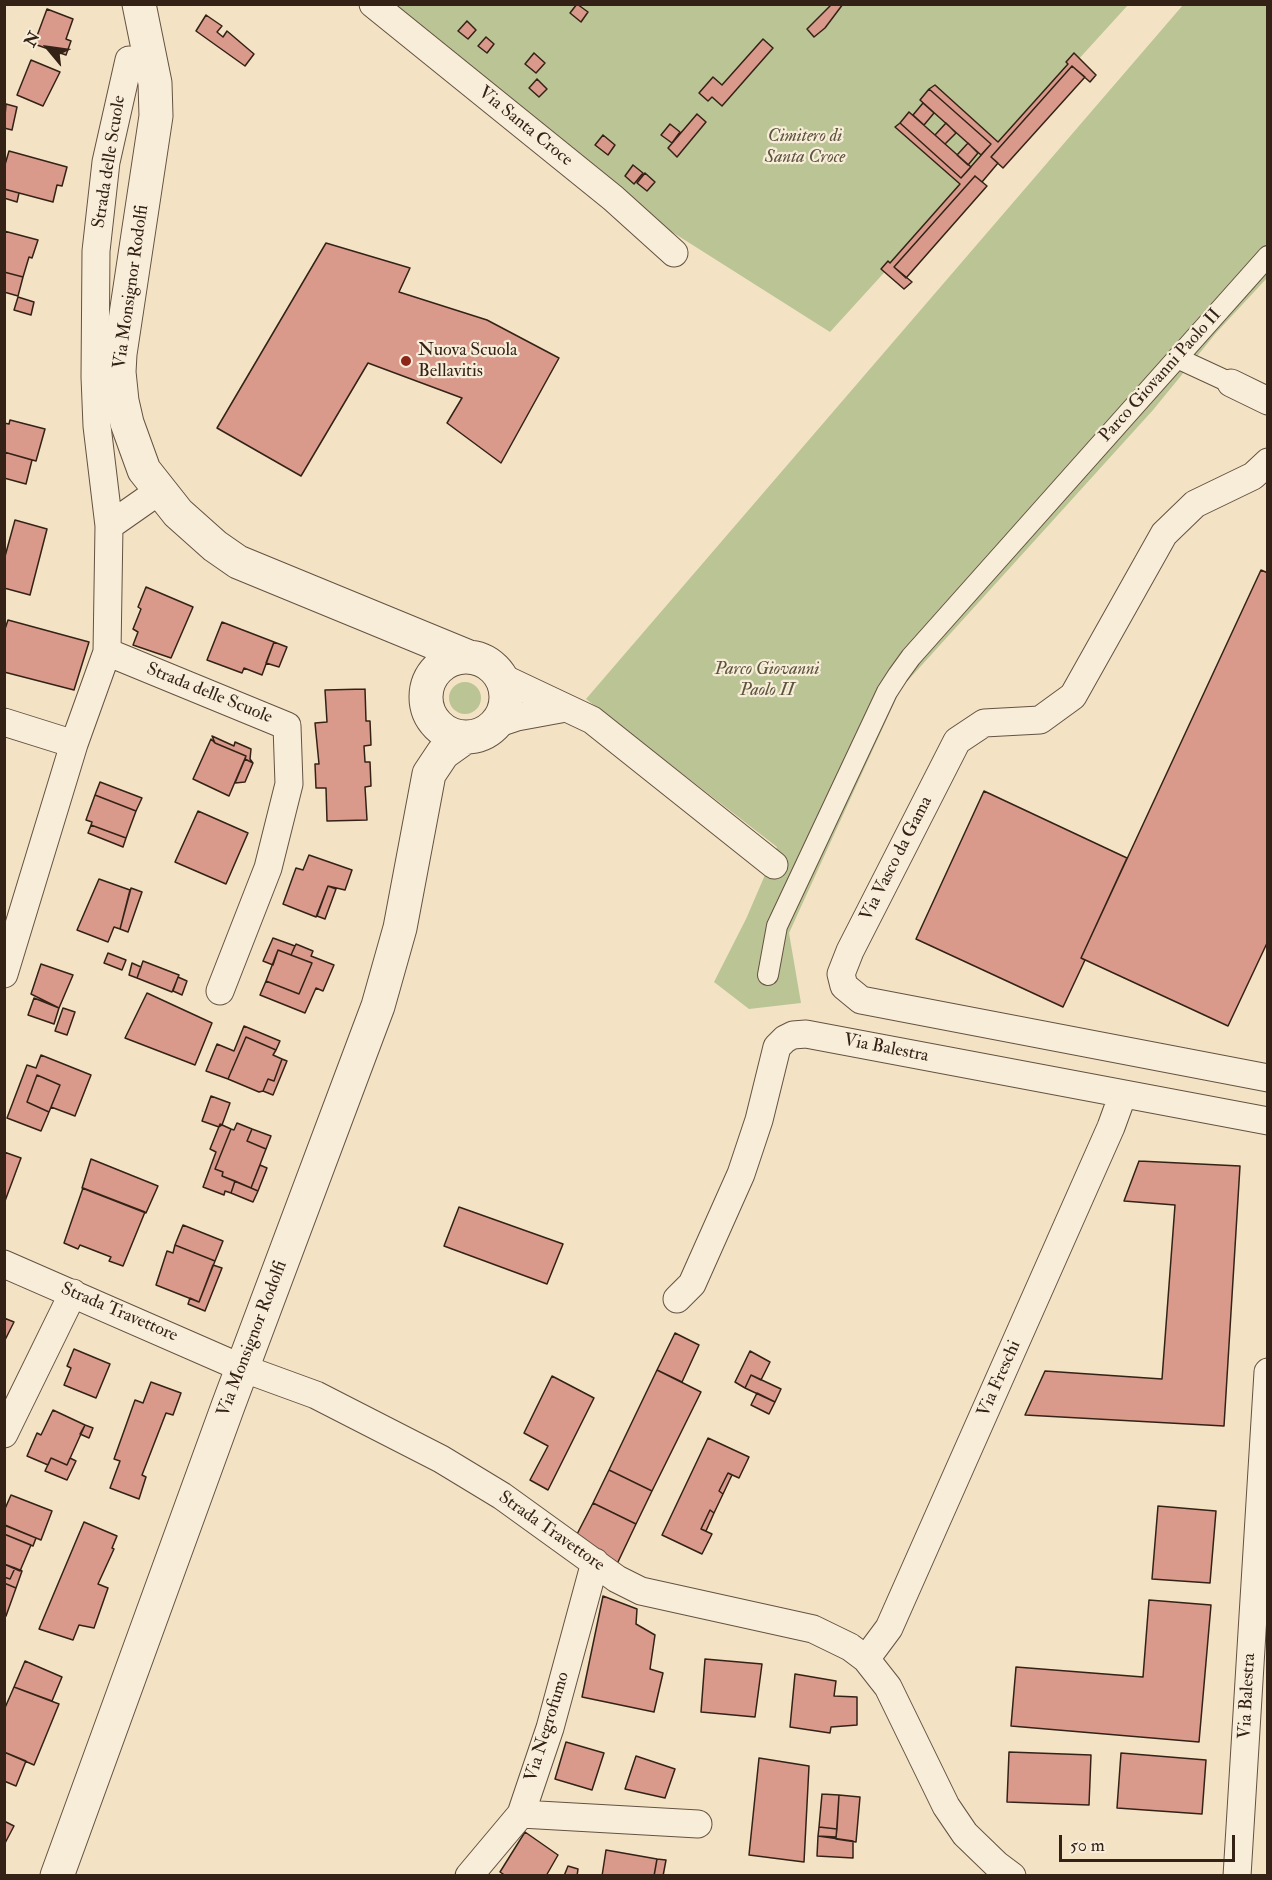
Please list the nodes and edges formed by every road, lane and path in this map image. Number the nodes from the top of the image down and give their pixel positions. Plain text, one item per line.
1 (139, 4) edge
2 (373, 4) edge
3 (129, 60) dead end
4 (674, 253) dead end
5 (135, 254) junction
6 (1268, 256) edge
7 (96, 265) junction
8 (1177, 358) junction
9 (1231, 383) joint
10 (1268, 401) edge
11 (1268, 462) edge
12 (159, 491) junction
13 (109, 526) junction
14 (405, 632) junction
15 (107, 652) junction
16 (469, 657) junction
17 (501, 677) junction
18 (429, 705) junction
19 (566, 708) junction
20 (4, 722) edge
21 (496, 724) junction
22 (464, 738) junction
23 (74, 744) junction
24 (423, 796) junction
25 (774, 865) joint
26 (797, 883) junction
27 (4, 974) edge
28 (768, 975) dead end
29 (220, 992) dead end
30 (1268, 1078) edge
31 (1123, 1094) junction
32 (1268, 1121) edge
33 (4, 1264) edge
34 (73, 1293) junction
35 (677, 1299) dead end
36 (242, 1368) junction
37 (1268, 1372) edge
38 (4, 1434) edge
39 (595, 1562) junction
40 (866, 1659) junction
41 (521, 1814) junction
42 (698, 1824) dead end
43 (57, 1875) edge
44 (469, 1875) edge
45 (1012, 1875) edge
46 (1237, 1875) edge

1 - 5 street, Via Monsignor Rodolfi
2 - 4 street, Via Santa Croce
3 - 7 street, Strada delle Scuole
5 - 7 street, Strada delle Scuole
5 - 12 street, Via Monsignor Rodolfi
6 - 8 street, Parco Giovanni Paolo II
7 - 13 street, Strada delle Scuole
8 - 9 street
8 - 26 street, Parco Giovanni Paolo II
9 - 10 street
11 - 30 street, Via Vasco da Gama
12 - 13 street
12 - 14 street, Via Monsignor Rodolfi
13 - 15 street, Strada delle Scuole
14 - 16 street, Via Monsignor Rodolfi
14 - 18 street, Via Monsignor Rodolfi
15 - 23 street, Strada delle Scuole
15 - 29 street, Strada delle Scuole
16 - 17 street, Via Monsignor Rodolfi
16 - 18 street, Via Monsignor Rodolfi
17 - 19 street
17 - 21 street
18 - 22 street
18 - 24 street, Via Monsignor Rodolfi
19 - 21 street
19 - 25 street
20 - 23 street
21 - 22 street, Via Monsignor Rodolfi
22 - 24 street, Via Monsignor Rodolfi
23 - 27 street, Strada delle Scuole
24 - 36 street, Via Monsignor Rodolfi
25 - 26 street
26 - 28 street, Parco Giovanni Paolo II
31 - 32 street, Via Balestra
31 - 35 street, Via Balestra
31 - 40 street, Via Freschi
33 - 34 street, Strada Travettore
34 - 36 street, Strada Travettore
34 - 38 street
36 - 39 street, Strada Travettore
36 - 43 street, Via Monsignor Rodolfi
37 - 46 street, Via Balestra
39 - 40 street, Strada Travettore
39 - 41 street, Via Negrofumo
40 - 45 street, Strada Travettore
41 - 42 street
41 - 44 street, Via Negrofumo

